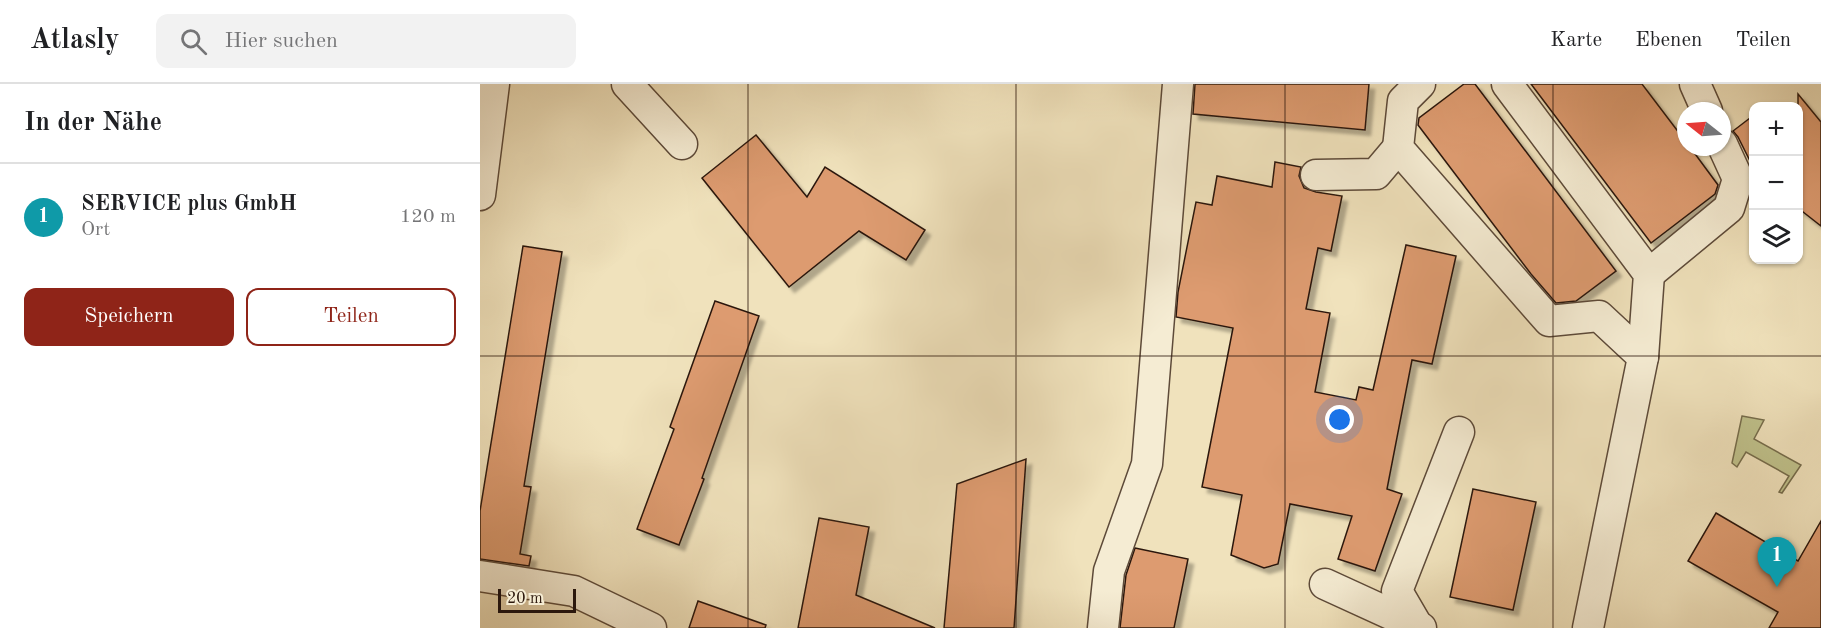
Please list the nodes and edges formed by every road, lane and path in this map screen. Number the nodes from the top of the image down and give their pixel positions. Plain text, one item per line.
1 (627, 84) edge
2 (1178, 84) edge
3 (1420, 84) edge
4 (1507, 84) edge
5 (1695, 84) edge
6 (490, 85) edge
7 (1703, 102) edge
8 (682, 144) dead end
9 (1398, 148) junction
10 (1727, 156) edge
11 (1316, 175) dead end
12 (480, 195) edge
13 (1649, 274) junction
14 (1643, 357) junction
15 (1459, 432) dead end
16 (480, 576) edge
17 (1325, 584) dead end
18 (651, 628) edge
19 (1102, 628) edge
20 (1419, 628) edge
21 (1588, 628) edge

1 - 8 street
2 - 19 street
3 - 9 street
4 - 13 street
5 - 7 street
6 - 12 street
9 - 11 street
9 - 14 street
10 - 13 street
13 - 14 street
14 - 21 street
15 - 20 street
16 - 18 street
17 - 20 street

